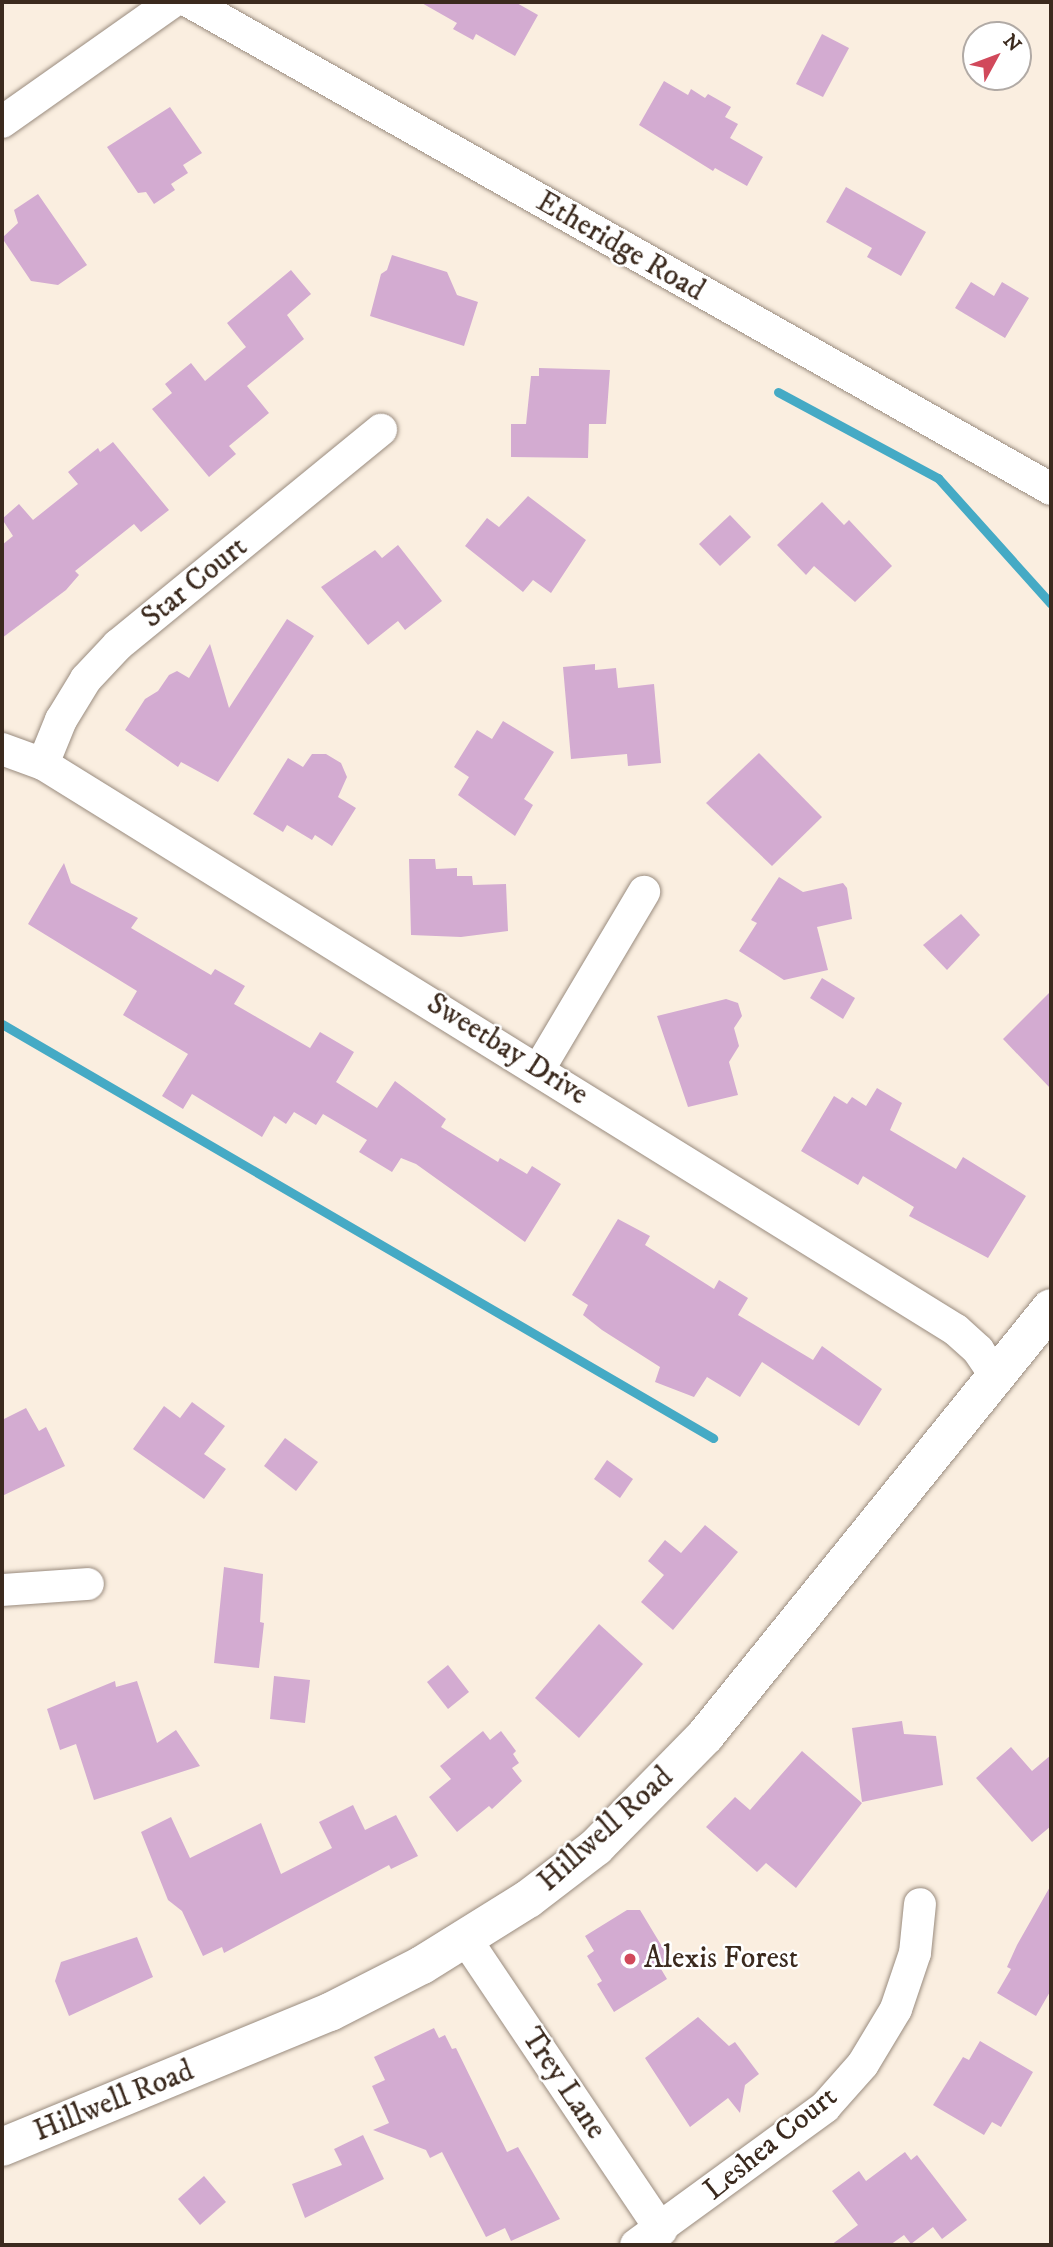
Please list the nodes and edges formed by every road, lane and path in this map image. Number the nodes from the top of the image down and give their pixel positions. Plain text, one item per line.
1 (172, 2) edge
2 (190, 2) edge
3 (2, 122) edge
4 (381, 430) dead end
5 (1051, 489) edge
6 (2, 749) edge
7 (43, 764) junction
8 (644, 892) dead end
9 (539, 1069) junction
10 (1051, 1308) edge
11 (995, 1376) junction
12 (88, 1584) dead end
13 (2, 1590) edge
14 (920, 1904) dead end
15 (465, 1938) junction
16 (2, 2147) edge
17 (648, 2238) edge

1 - 3 street
2 - 5 street, Etheridge Road
4 - 7 street, Star Court
6 - 7 street, Sweetbay Drive
7 - 9 street, Sweetbay Drive
8 - 9 street
9 - 11 street, Sweetbay Drive
10 - 11 street, Hillwell Road
11 - 15 street, Hillwell Road
12 - 13 street
14 - 17 street, Leshea Court
15 - 16 street, Hillwell Road
15 - 17 street, Trey Lane

